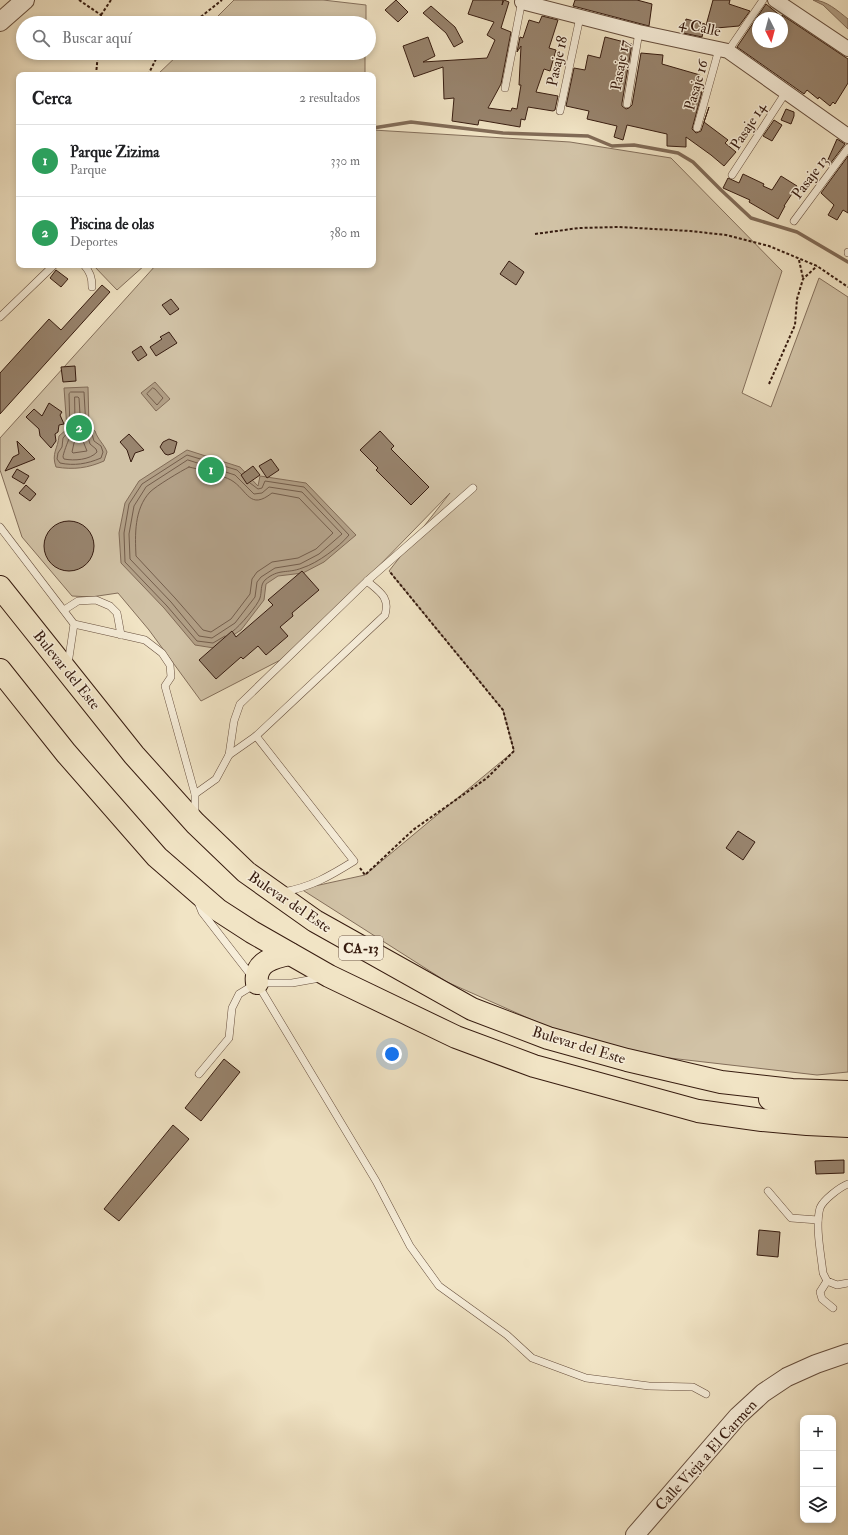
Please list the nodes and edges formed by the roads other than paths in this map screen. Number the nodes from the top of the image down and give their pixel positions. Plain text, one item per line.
1 (25, 0) edge
2 (763, 0) edge
3 (776, 0) edge
4 (522, 1) edge
5 (580, 17) junction
6 (0, 22) edge
7 (639, 32) junction
8 (848, 49) edge
9 (724, 50) junction
10 (505, 88) dead end
11 (786, 92) junction
12 (627, 104) dead end
13 (560, 111) dead end
14 (697, 128) dead end
15 (848, 136) edge
16 (848, 148) edge
17 (732, 175) dead end
18 (794, 221) dead end
19 (51, 268) edge
20 (87, 268) edge
21 (92, 287) dead end
22 (0, 318) edge
23 (473, 488) dead end
24 (0, 527) edge
25 (367, 581) junction
26 (0, 587) edge
27 (64, 610) junction
28 (74, 624) junction
29 (121, 635) junction
30 (0, 670) edge
31 (67, 670) junction
32 (0, 688) edge
33 (256, 736) junction
34 (66, 753) junction
35 (229, 755) junction
36 (195, 794) junction
37 (195, 823) junction
38 (195, 891) junction
39 (276, 894) junction
40 (290, 954) junction
41 (329, 976) junction
42 (256, 983) junction
43 (199, 1074) dead end
44 (722, 1082) junction
45 (848, 1092) edge
46 (698, 1110) junction
47 (848, 1110) edge
48 (848, 1126) edge
49 (848, 1141) edge
50 (848, 1184) edge
51 (768, 1191) dead end
52 (818, 1220) junction
53 (827, 1281) junction
54 (848, 1283) edge
55 (833, 1308) dead end
56 (848, 1353) edge
57 (706, 1394) dead end
58 (635, 1535) edge

1 - 6 street
2 - 9 lane, Pasaje 16
3 - 8 street
4 - 5 street, 4 Calle
4 - 10 lane
5 - 7 street, 4 Calle
5 - 13 lane, Pasaje 18
7 - 9 street, 4 Calle
7 - 12 lane, Pasaje 17
9 - 11 street, 4 Calle
9 - 14 lane, Pasaje 16
11 - 15 street, 4 Calle
11 - 17 lane, Pasaje 14
16 - 18 lane, Pasaje 13
19 - 22 lane
20 - 21 lane
23 - 25 lane
24 - 27 lane
25 - 33 lane
25 - 35 lane
26 - 31 highway, Bulevar del Este / CA-13
27 - 28 lane
27 - 29 lane
28 - 29 lane
28 - 31 lane
29 - 36 lane
30 - 34 highway, Bulevar del Este / CA-13
31 - 37 highway, Bulevar del Este / CA-13
32 - 34 highway
33 - 35 lane
33 - 39 lane
34 - 38 highway, Bulevar del Este / CA-13
35 - 36 lane
36 - 37 lane
37 - 39 highway, Bulevar del Este / CA-13
38 - 40 highway, Bulevar del Este / CA-13
38 - 42 lane
39 - 44 highway, Bulevar del Este / CA-13
40 - 41 highway, Bulevar del Este / CA-13
40 - 42 highway
41 - 42 lane
41 - 46 highway, Bulevar del Este / CA-13
42 - 43 lane
42 - 57 lane
44 - 45 highway, Bulevar del Este / CA-13
44 - 47 highway
46 - 48 highway, Bulevar del Este / CA-13
46 - 49 highway
50 - 52 lane
51 - 52 lane
52 - 53 lane
53 - 54 lane
53 - 55 lane
56 - 58 street, Calle Vieja a El Carmen

